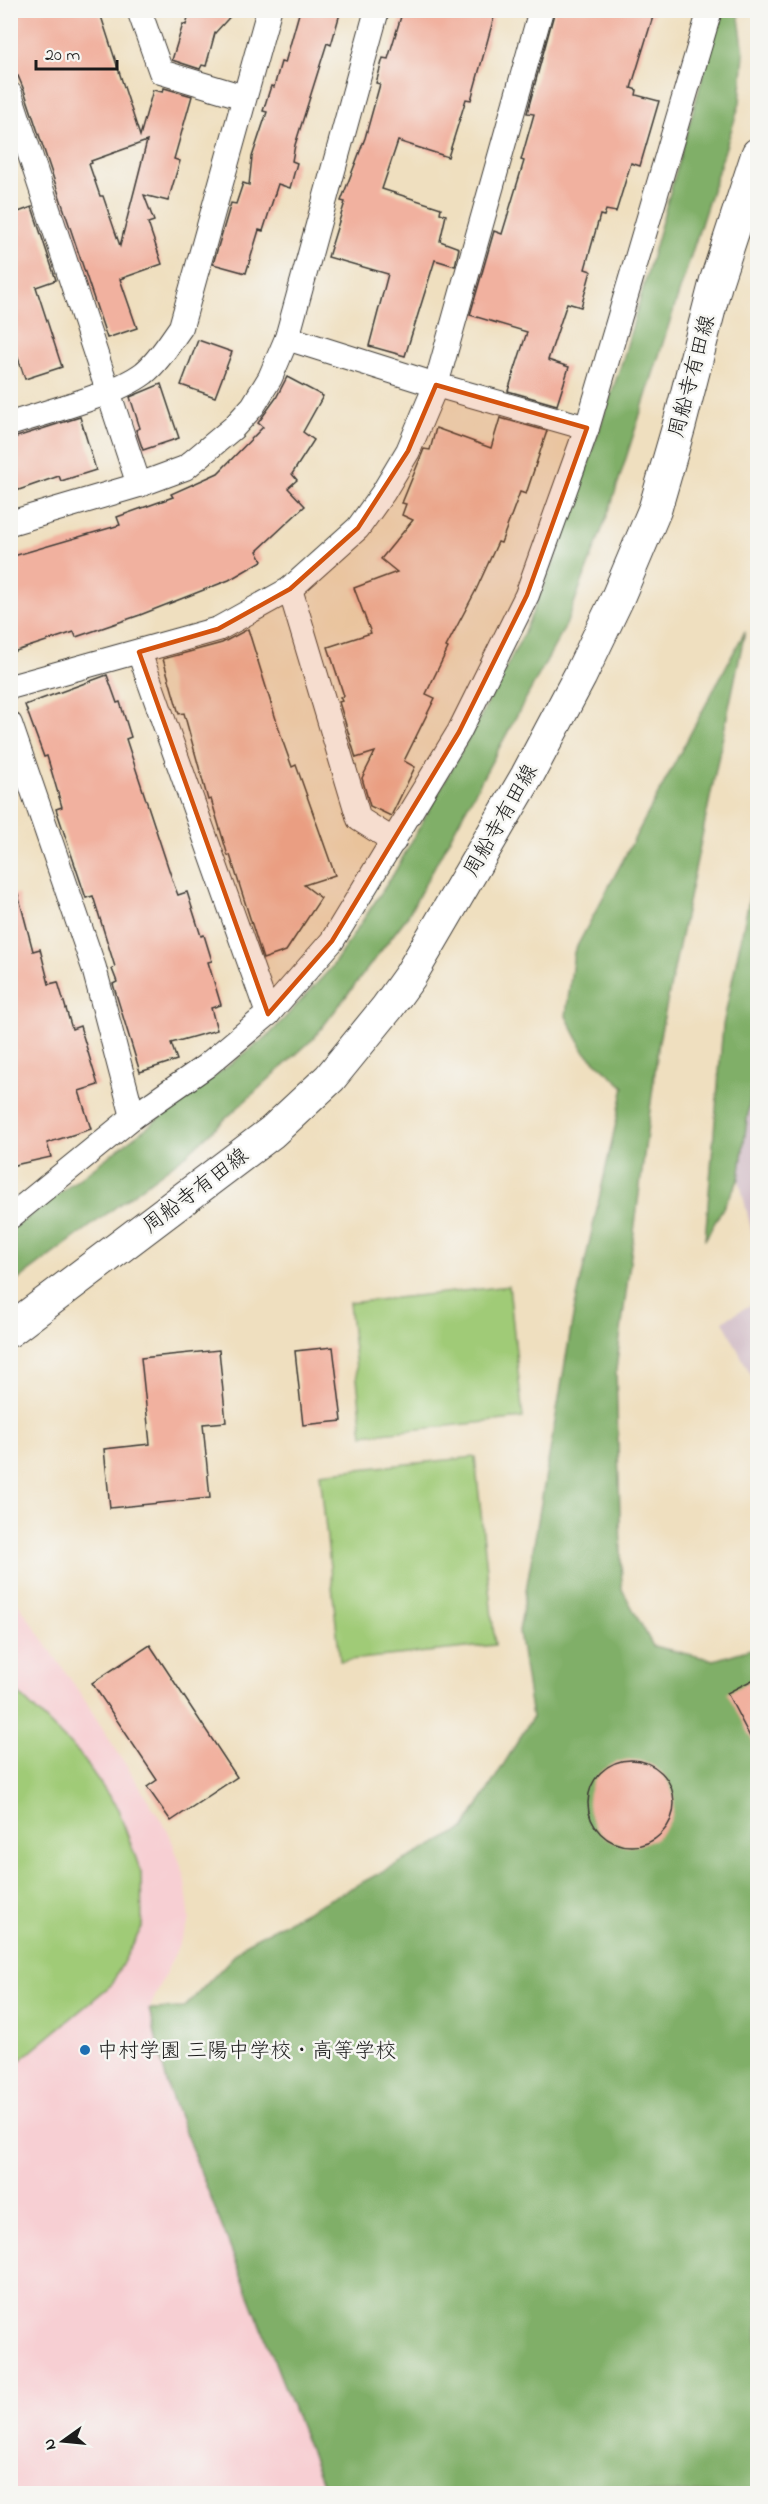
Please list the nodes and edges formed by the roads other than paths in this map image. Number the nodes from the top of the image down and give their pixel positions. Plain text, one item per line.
1 (139, 10) edge
2 (269, 10) edge
3 (377, 10) edge
4 (541, 10) edge
5 (710, 10) edge
6 (10, 94) edge
7 (244, 97) junction
8 (758, 154) edge
9 (287, 338) junction
10 (436, 385) junction
11 (108, 391) junction
12 (10, 424) edge
13 (587, 428) junction
14 (139, 485) junction
15 (10, 523) edge
16 (290, 589) junction
17 (139, 652) junction
18 (10, 687) edge
19 (10, 724) edge
20 (394, 841) junction
21 (268, 1014) junction
22 (134, 1117) junction
23 (10, 1217) edge
24 (10, 1330) edge

1 - 7 street
2 - 7 street
3 - 9 street
4 - 10 street
5 - 13 street
6 - 11 street
7 - 11 street
8 - 24 main road, 周船寺有田線
9 - 10 street
9 - 14 street
10 - 13 street
10 - 16 street
11 - 12 street
11 - 14 street
13 - 20 street
14 - 15 street
16 - 17 street
16 - 20 street
17 - 18 street
17 - 21 street
19 - 22 street
20 - 21 street
21 - 22 street
22 - 23 street

